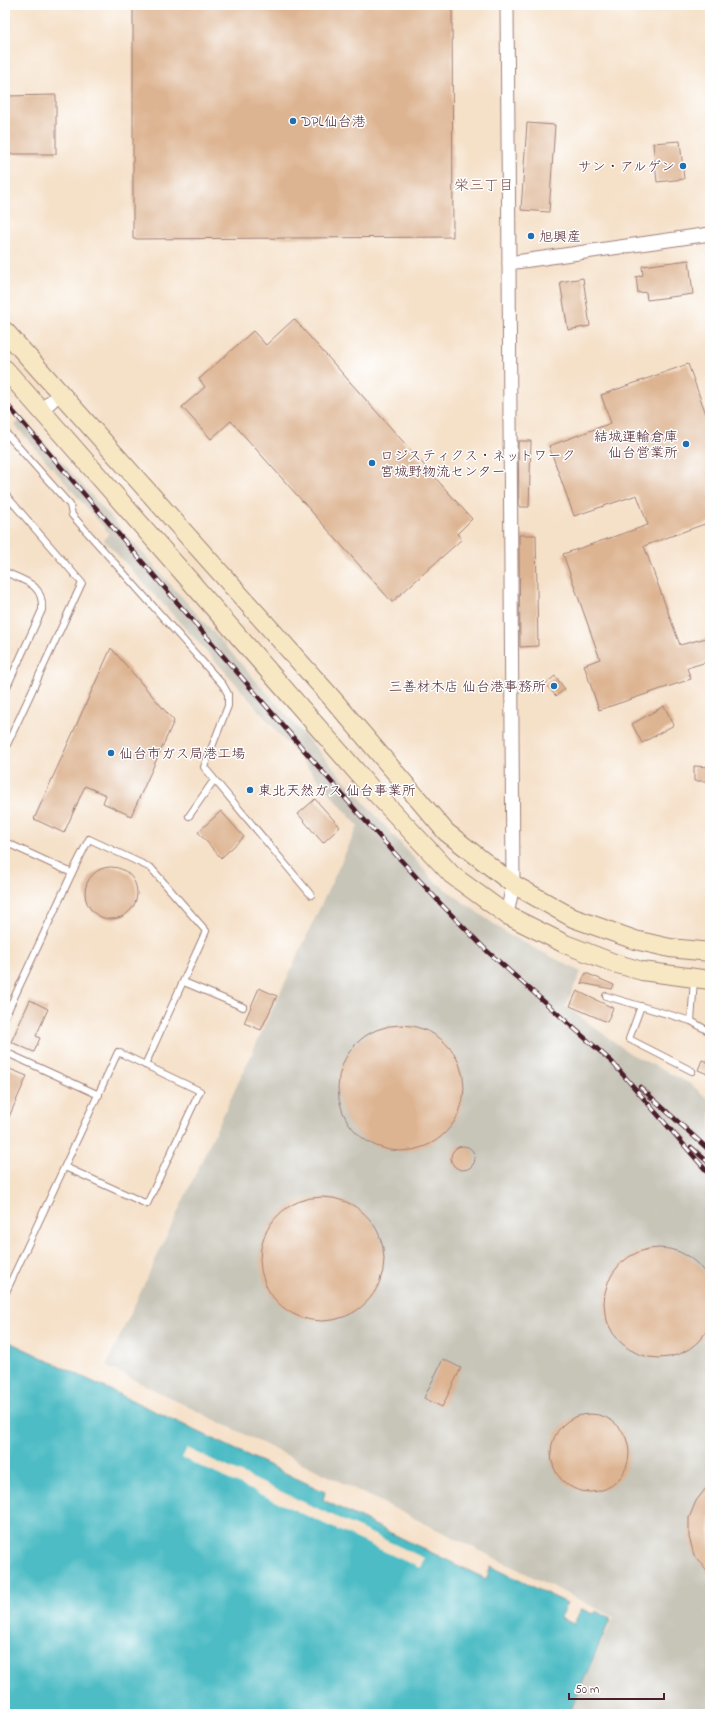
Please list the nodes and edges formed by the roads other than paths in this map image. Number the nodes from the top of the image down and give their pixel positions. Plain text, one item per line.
1 (507, 5) edge
2 (710, 234) edge
3 (509, 263) junction
4 (5, 331) edge
5 (5, 369) edge
6 (60, 393) junction
7 (42, 410) junction
8 (5, 432) edge
9 (5, 494) edge
10 (5, 572) edge
11 (8, 677) edge
12 (5, 691) edge
13 (5, 749) edge
14 (214, 780) junction
15 (189, 816) dead end
16 (5, 842) edge
17 (72, 873) junction
18 (513, 884) junction
19 (311, 895) dead end
20 (507, 915) junction
21 (710, 952) edge
22 (702, 979) edge
23 (184, 982) junction
24 (606, 996) dead end
25 (641, 1006) junction
26 (243, 1007) dead end
27 (5, 1017) edge
28 (691, 1021) junction
29 (710, 1032) edge
30 (5, 1052) edge
31 (144, 1065) junction
32 (692, 1071) dead end
33 (98, 1095) junction
34 (65, 1166) junction
35 (5, 1294) edge

1 - 3 street
2 - 3 street
3 - 18 street
4 - 6 street
5 - 7 street
6 - 7 street
6 - 18 street
7 - 20 street
8 - 14 lane
9 - 13 lane
10 - 11 lane
11 - 12 lane
14 - 15 lane
14 - 19 lane
16 - 17 lane
17 - 23 lane
17 - 27 lane
18 - 20 street
18 - 21 street
20 - 22 street
22 - 28 lane
23 - 26 lane
23 - 31 lane
24 - 25 lane
25 - 28 lane
25 - 32 lane
28 - 29 lane
30 - 33 lane
31 - 33 lane
31 - 34 lane
33 - 34 lane
34 - 35 lane

